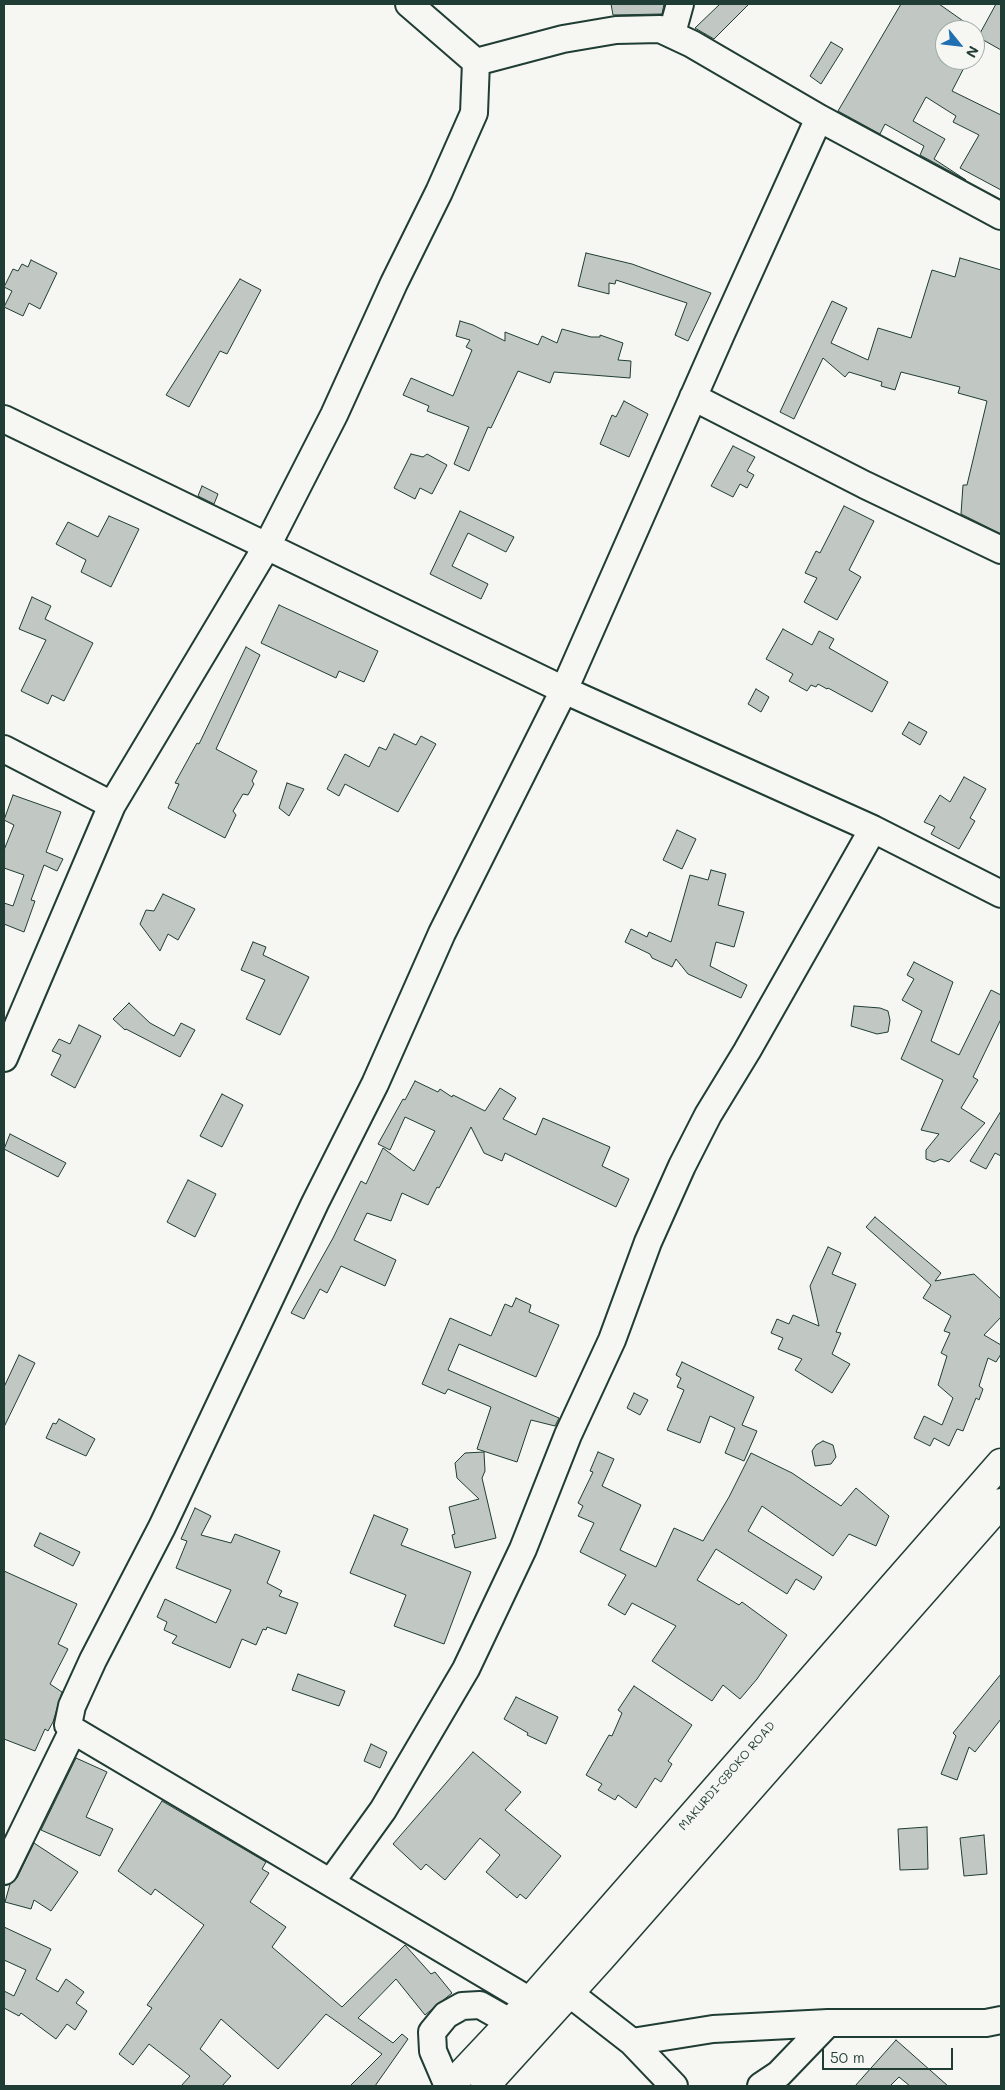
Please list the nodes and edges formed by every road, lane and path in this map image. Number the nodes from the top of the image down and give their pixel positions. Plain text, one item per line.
1 (409, 4) edge
2 (680, 4) edge
3 (672, 33) junction
4 (476, 62) junction
5 (819, 118) junction
6 (1001, 216) edge
7 (693, 397) junction
8 (4, 419) edge
9 (268, 546) junction
10 (1001, 550) edge
11 (564, 690) junction
12 (4, 749) edge
13 (112, 805) junction
14 (874, 829) junction
15 (1001, 894) edge
16 (4, 1058) edge
17 (1001, 1463) edge
18 (1001, 1503) edge
19 (73, 1730) junction
20 (4, 1872) edge
21 (331, 1882) junction
22 (570, 1993) junction
23 (530, 2001) junction
24 (1001, 2020) edge
25 (510, 2022) junction
26 (828, 2023) junction
27 (632, 2042) junction
28 (449, 2086) edge
29 (485, 2086) edge
30 (674, 2086) edge
31 (763, 2086) edge

1 - 4 street
2 - 3 street
3 - 4 street
3 - 5 street
4 - 9 street
5 - 6 street
5 - 7 street
7 - 10 street
7 - 11 street
8 - 9 street
9 - 11 street
9 - 13 street
11 - 14 street
11 - 19 street
12 - 13 street
13 - 16 street
14 - 15 street
14 - 21 street
17 - 23 main road, MAKURDI-GBOKO ROAD
18 - 22 main road
19 - 20 street
19 - 21 street
21 - 23 street
22 - 27 street
22 - 29 main road
23 - 25 main road, MAKURDI-GBOKO ROAD
24 - 26 street
25 - 28 main road, MAKURDI-GBOKO ROAD
25 - 28 street
26 - 27 street
26 - 31 street
27 - 30 street

